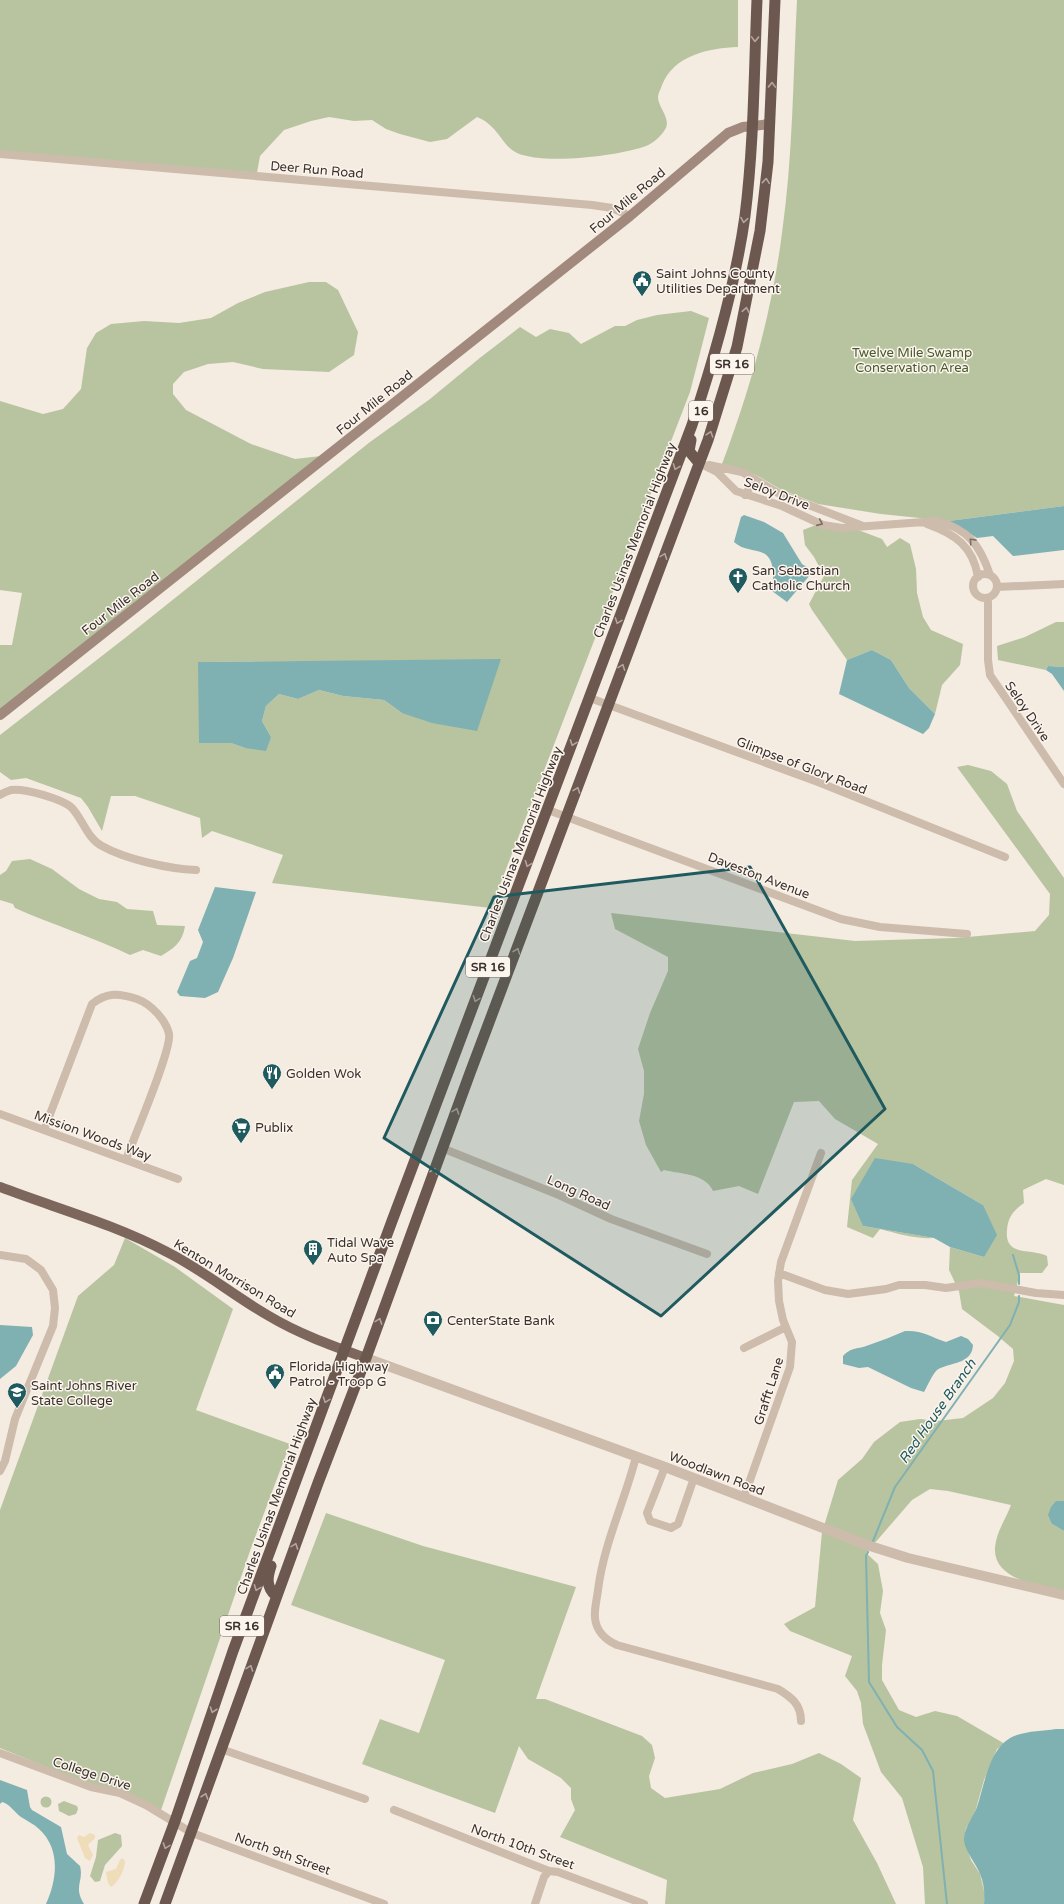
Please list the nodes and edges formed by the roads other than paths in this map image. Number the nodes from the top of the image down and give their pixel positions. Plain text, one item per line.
1 (757, 0) edge
2 (775, 0) edge
3 (770, 124) junction
4 (752, 126) junction
5 (0, 154) edge
6 (630, 216) junction
7 (715, 355) junction
8 (699, 463) junction
9 (755, 479) junction
10 (745, 495) junction
11 (922, 522) junction
12 (865, 526) junction
13 (990, 575) junction
14 (978, 577) junction
15 (1064, 584) edge
16 (997, 587) junction
17 (988, 598) junction
18 (590, 698) junction
19 (608, 704) junction
20 (0, 715) edge
21 (1064, 784) edge
22 (0, 795) edge
23 (548, 810) junction
24 (567, 817) junction
25 (1005, 857) dead end
26 (196, 870) dead end
27 (967, 934) dead end
28 (0, 1114) edge
29 (44, 1130) junction
30 (442, 1148) junction
31 (821, 1153) dead end
32 (126, 1160) junction
33 (178, 1179) dead end
34 (0, 1187) edge
35 (707, 1254) dead end
36 (0, 1255) edge
37 (779, 1273) junction
38 (1064, 1294) edge
39 (786, 1327) junction
40 (744, 1348) dead end
41 (344, 1350) junction
42 (366, 1358) junction
43 (312, 1439) junction
44 (636, 1457) junction
45 (665, 1467) junction
46 (0, 1471) edge
47 (694, 1478) junction
48 (744, 1497) junction
49 (1064, 1595) edge
50 (276, 1596) junction
51 (801, 1721) dead end
52 (221, 1749) junction
53 (0, 1753) edge
54 (364, 1799) dead end
55 (394, 1810) dead end
56 (175, 1821) junction
57 (192, 1833) junction
58 (550, 1871) junction
59 (144, 1904) edge
60 (165, 1904) edge
61 (384, 1904) edge
62 (535, 1904) edge
63 (644, 1904) edge

1 -> 4 highway, Charles Usinas Memorial Highway / SR 16
3 -> 2 highway, SR 16
3 - 4 main road, Four Mile Road
8 -> 3 highway, SR 16
4 - 6 main road, Four Mile Road
4 -> 7 highway, Charles Usinas Memorial Highway / SR 16
5 - 6 street, Deer Run Road
6 - 20 main road, Four Mile Road
7 - 8 highway, 16
7 -> 18 highway, Charles Usinas Memorial Highway / SR 16
8 - 9 street, Seloy Drive
8 - 10 street, Seloy Drive
19 -> 8 highway, SR 16
9 - 10 street
9 - 12 street, Seloy Drive
10 -> 12 street, Seloy Drive
11 - 12 street, Seloy Drive
13 -> 11 street, Seloy Drive
11 - 14 street, Seloy Drive
13 - 14 street
13 - 16 street, Seloy Drive
14 - 17 street, Seloy Drive
15 - 16 street
16 - 17 street
17 - 21 street, Seloy Drive
18 - 19 street, Glimpse of Glory Road
18 -> 23 highway, Charles Usinas Memorial Highway / SR 16
24 -> 19 highway, SR 16
19 - 25 street, Glimpse of Glory Road
22 - 26 street
23 - 24 street, Daveston Avenue
23 -> 41 highway, Charles Usinas Memorial Highway / SR 16
24 - 27 street, Daveston Avenue
30 -> 24 highway, SR 16
28 - 29 street, Mission Woods Way
29 - 32 street, Mission Woods Way
29 - 32 street
30 - 35 street, Long Road
42 -> 30 highway, SR 16
31 - 37 street, Grafft Lane
32 - 33 street, Mission Woods Way
34 - 41 main road, Kenton Morrison Road
36 - 46 street
37 - 38 street
37 - 39 street, Grafft Lane
39 - 40 street
39 - 48 street, Grafft Lane
41 - 42 main road, Kenton Morrison Road
41 -> 43 highway, Charles Usinas Memorial Highway / SR 16
42 - 44 street, Woodlawn Road
50 -> 42 highway, SR 16
43 - 50 highway
43 -> 56 highway, Charles Usinas Memorial Highway / SR 16
44 - 45 street, Woodlawn Road
44 - 51 street
45 - 47 street, Woodlawn Road
45 - 47 street
47 - 48 street, Woodlawn Road
48 - 49 street, Woodlawn Road
52 -> 50 highway, SR 16
52 - 54 street
57 -> 52 highway, SR 16
53 - 56 street, College Drive
55 - 58 street, North 10th Street
56 - 57 street, North 9th Street
56 -> 59 highway, Charles Usinas Memorial Highway / SR 16
57 - 60 highway, SR 16
57 - 61 street, North 9th Street
58 - 62 street
58 - 63 street, North 10th Street

